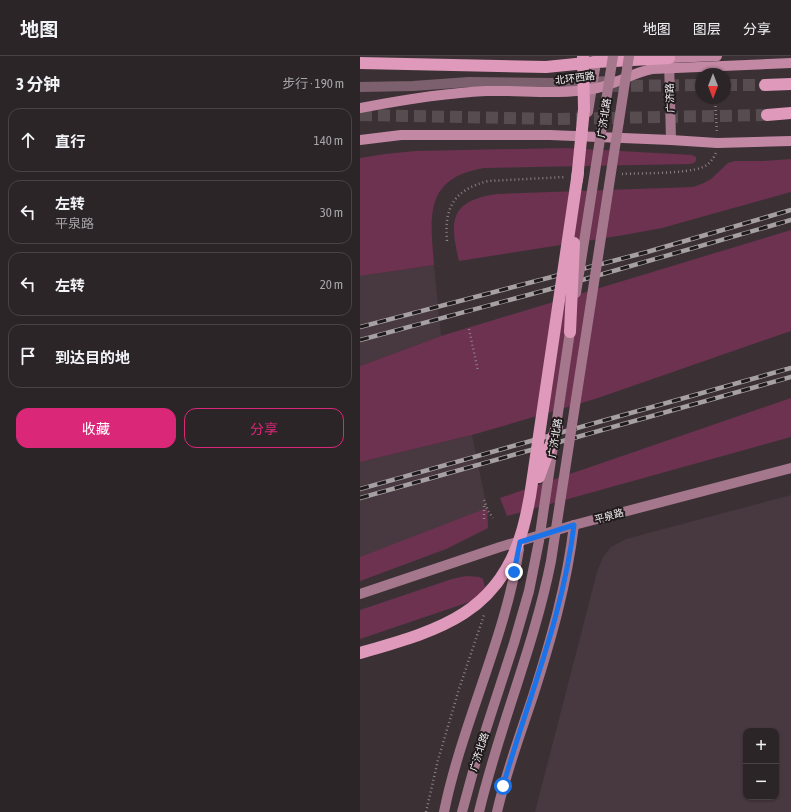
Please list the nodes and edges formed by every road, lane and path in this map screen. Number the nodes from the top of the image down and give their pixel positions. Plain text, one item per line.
1 (583, 56) edge
2 (613, 56) edge
3 (629, 56) edge
4 (717, 56) edge
5 (596, 59) edge
6 (669, 61) edge
7 (360, 63) edge
8 (791, 63) edge
9 (791, 84) edge
10 (765, 85) tunnel mouth
11 (592, 86) junction
12 (360, 87) edge
13 (715, 104) edge
14 (360, 108) edge
15 (791, 113) edge
16 (767, 114) tunnel mouth
17 (585, 136) junction
18 (360, 140) edge
19 (671, 140) junction
20 (791, 141) edge
21 (717, 143) junction
22 (578, 172) junction
23 (469, 329) dead end
24 (570, 332) junction
25 (478, 371) dead end
26 (557, 427) junction
27 (791, 468) edge
28 (528, 505) junction
29 (493, 518) dead end
30 (484, 519) dead end
31 (574, 525) junction
32 (520, 542) junction
33 (360, 594) edge
34 (484, 615) dead end
35 (360, 653) edge
36 (426, 812) edge
37 (444, 812) edge
38 (462, 812) edge
39 (479, 812) edge
40 (497, 812) edge

1 - 22 highway, bridge
2 - 24 main road, 广济北路, bridge
3 - 39 main road, 广济北路, bridge
4 - 6 main road
5 - 6 highway
5 - 7 highway
5 - 11 main road
6 - 8 main road, 北环西路
6 - 11 main road, 北环西路
6 - 19 main road, 广济路
9 - 10 highway
11 - 12 street
11 - 14 main road, 北环西路
11 - 17 main road
13 - 21 path
15 - 16 highway
17 - 18 main road
17 - 19 main road
19 - 21 main road
20 - 21 main road
22 - 24 highway, bridge
22 - 28 highway, bridge
23 - 25 path
24 - 26 main road, 广济北路, bridge
26 - 28 highway, bridge
26 - 38 main road, 广济北路, bridge
27 - 31 main road, 平泉路
28 - 35 highway, bridge
29 - 30 path
31 - 32 main road, 平泉路
31 - 40 main road
32 - 33 main road, 平泉路
32 - 37 main road
34 - 36 path

